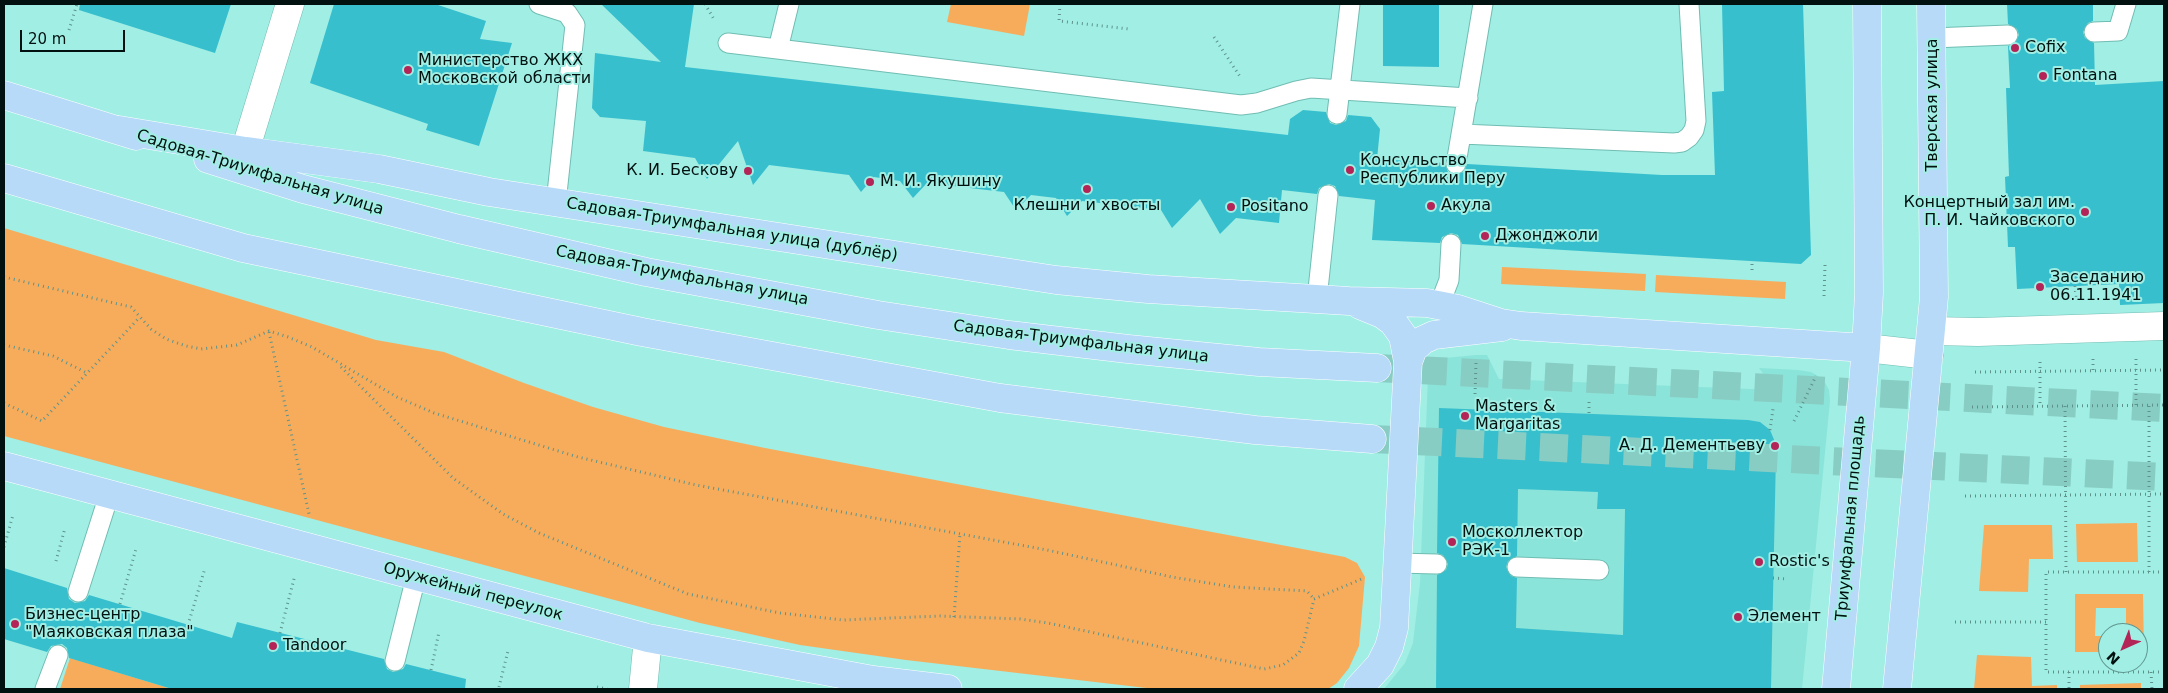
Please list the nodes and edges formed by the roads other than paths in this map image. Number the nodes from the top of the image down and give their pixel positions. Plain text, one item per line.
1 (290, 4) edge
2 (789, 4) edge
3 (1350, 4) edge
4 (1483, 4) edge
5 (1689, 4) edge
6 (1867, 4) edge
7 (1931, 4) edge
8 (2126, 4) edge
9 (550, 5) edge
10 (2094, 32) dead end
11 (2008, 35) dead end
12 (1932, 38) junction
13 (728, 43) dead end
14 (778, 49) junction
15 (1339, 90) junction
16 (4, 96) edge
17 (1468, 98) junction
18 (1337, 114) dead end
19 (119, 130) junction
20 (1461, 134) junction
21 (245, 151) junction
22 (1456, 164) dead end
23 (4, 178) edge
24 (1328, 195) dead end
25 (556, 203) junction
26 (1451, 244) dead end
27 (1317, 299) junction
28 (1349, 302) junction
29 (1439, 306) junction
30 (1521, 326) junction
31 (2164, 326) edge
32 (1930, 343) junction
33 (1866, 348) junction
34 (1408, 362) junction
35 (1378, 368) tunnel mouth
36 (1372, 439) tunnel mouth
37 (4, 466) edge
38 (109, 495) junction
39 (1397, 563) junction
40 (1437, 564) dead end
41 (1517, 567) dead end
42 (1600, 570) dead end
43 (416, 576) junction
44 (78, 592) dead end
45 (648, 638) junction
46 (58, 655) dead end
47 (395, 661) dead end
48 (44, 689) edge
49 (643, 689) edge
50 (948, 689) edge
51 (1358, 689) edge
52 (1836, 689) edge
53 (1897, 689) edge

1 - 21 street
2 - 14 lane
3 - 15 lane
4 - 17 lane
5 - 20 lane
6 - 33 main road
7 - 12 main road, Тверская улица
8 - 10 lane
9 - 25 lane
11 - 12 lane
12 - 32 main road, Тверская улица
13 - 14 lane
14 - 15 lane
15 - 17 lane
15 - 18 lane
16 - 19 main road, Садовая-Триумфальная улица
17 - 20 lane
19 - 21 main road, Садовая-Триумфальная улица (дублёр)
19 - 35 main road, Садовая-Триумфальная улица
20 - 22 lane
21 - 25 main road, Садовая-Триумфальная улица (дублёр)
23 - 36 main road
24 - 27 lane
25 - 27 main road, Садовая-Триумфальная улица (дублёр)
26 - 29 lane
27 - 28 main road, Садовая-Триумфальная улица (дублёр)
28 - 29 main road
28 - 34 main road
29 - 30 main road
30 - 33 main road
30 - 34 main road
31 - 32 street
32 - 33 street
32 - 53 main road
33 - 52 main road, Триумфальная площадь
34 - 39 main road
37 - 38 main road, Оружейный переулок
38 - 43 main road, Оружейный переулок
38 - 44 lane
39 - 40 lane
39 - 51 main road
41 - 42 lane
43 - 45 main road, Оружейный переулок
43 - 47 lane
45 - 49 street
45 - 50 main road, Оружейный переулок
46 - 48 lane

